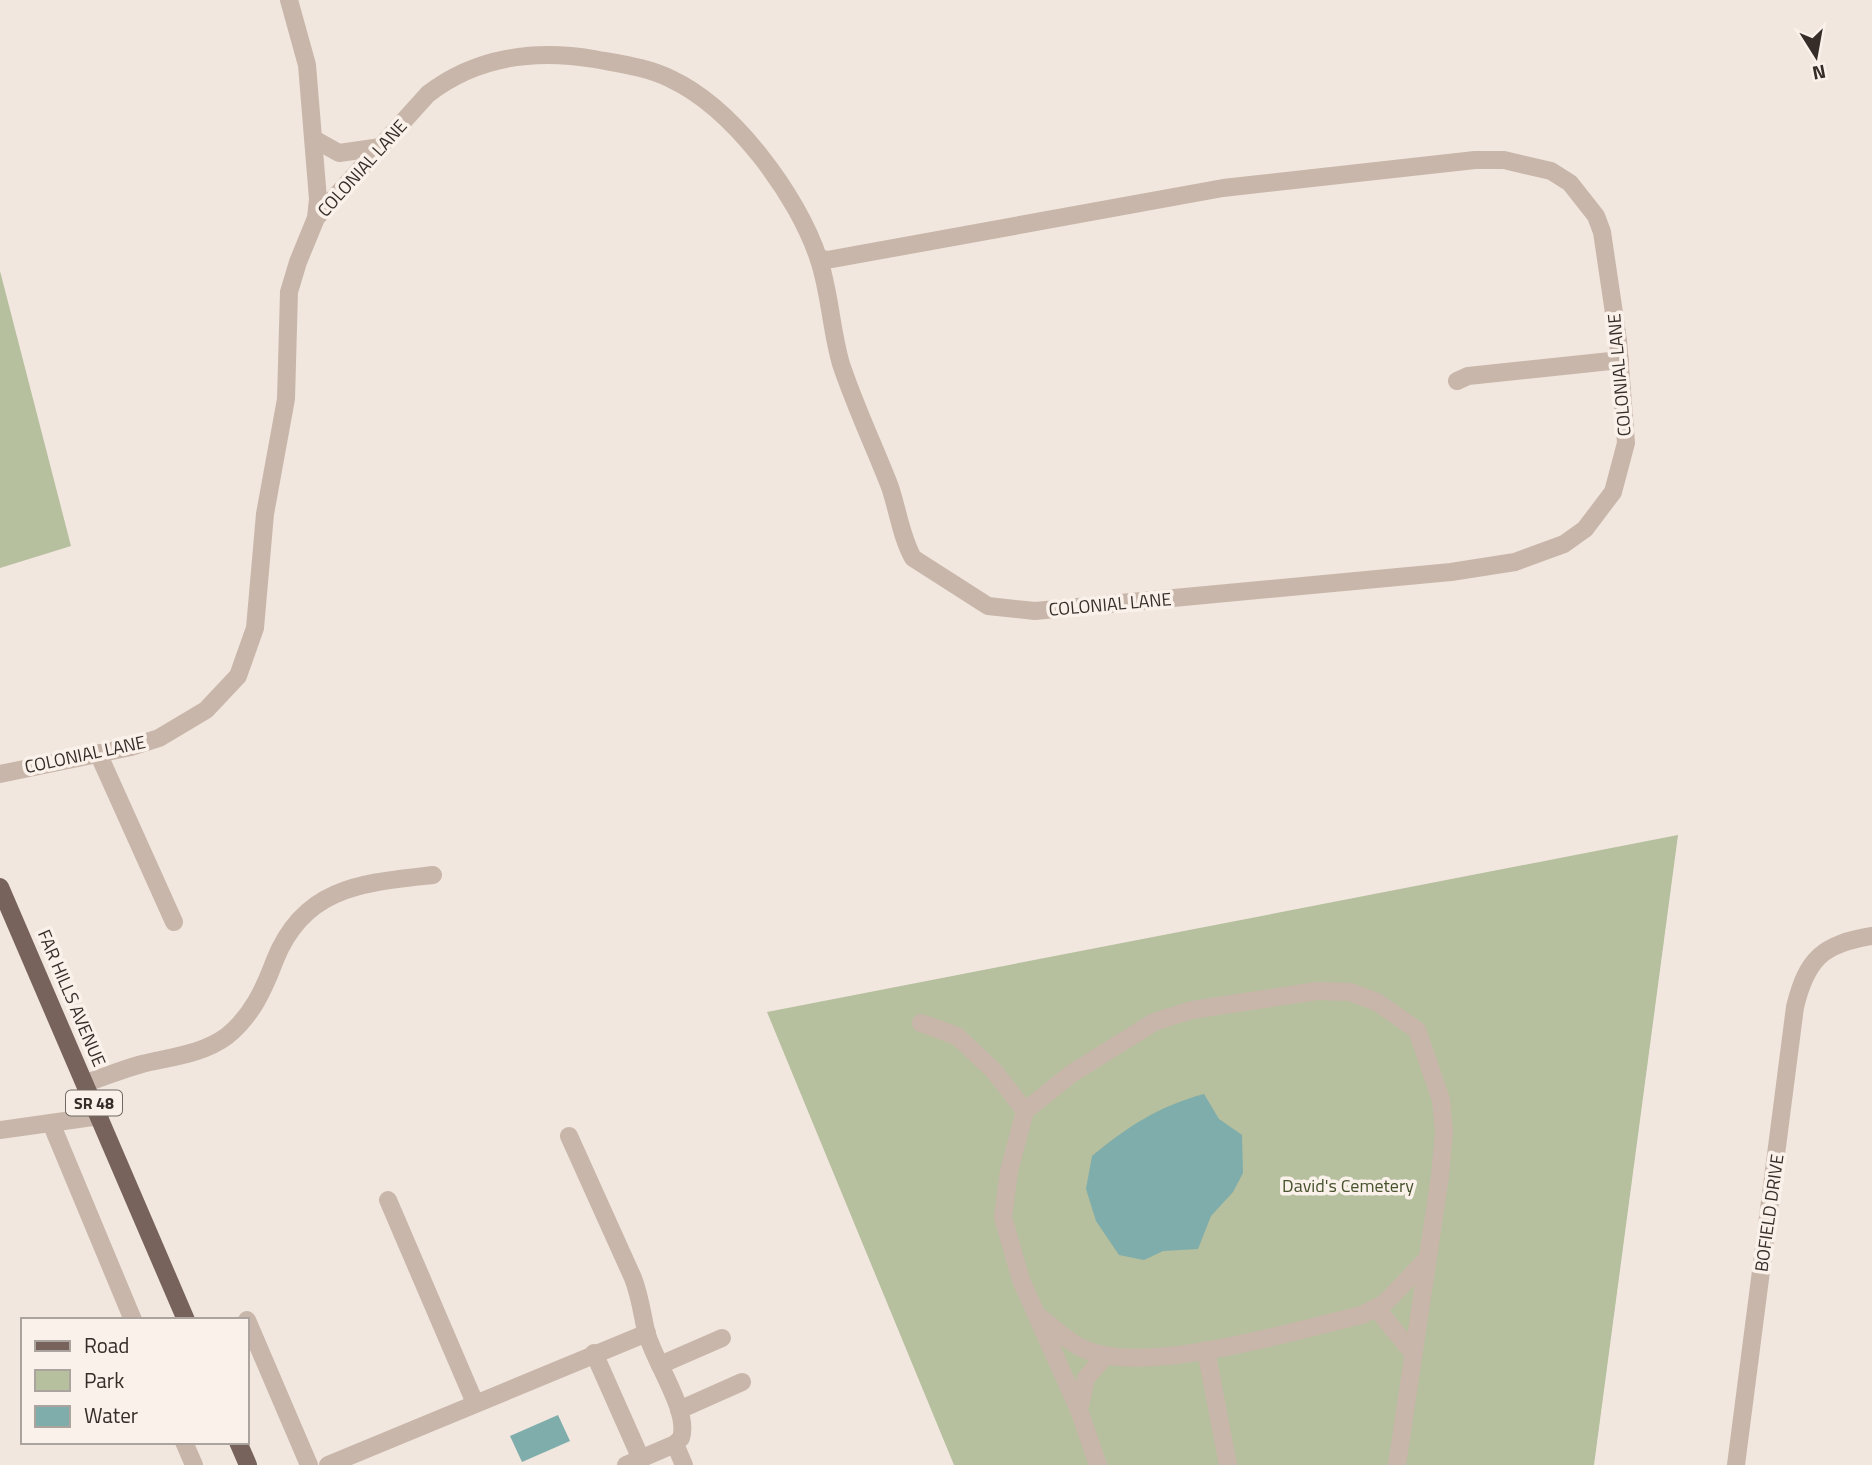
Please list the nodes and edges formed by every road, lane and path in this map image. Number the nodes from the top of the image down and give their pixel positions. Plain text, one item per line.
1 (289, 0) edge
2 (314, 139) junction
3 (381, 146) junction
4 (316, 218) junction
5 (819, 258) junction
6 (1620, 360) junction
7 (1457, 381) dead end
8 (98, 754) junction
9 (0, 774) edge
10 (433, 875) dead end
11 (0, 887) edge
12 (174, 922) dead end
13 (1872, 936) edge
14 (921, 1023) dead end
15 (86, 1083) junction
16 (1025, 1111) junction
17 (100, 1116) junction
18 (51, 1123) junction
19 (0, 1130) edge
20 (569, 1136) dead end
21 (388, 1200) dead end
22 (1427, 1259) junction
23 (1376, 1308) junction
24 (1038, 1316) junction
25 (132, 1318) edge
26 (185, 1318) edge
27 (248, 1322) edge
28 (646, 1333) junction
29 (722, 1338) dead end
30 (1206, 1350) junction
31 (594, 1353) junction
32 (1413, 1353) junction
33 (1105, 1356) junction
34 (660, 1365) junction
35 (741, 1381) dead end
36 (475, 1403) junction
37 (679, 1410) junction
38 (1079, 1410) junction
39 (185, 1444) edge
40 (239, 1444) edge
41 (675, 1444) junction
42 (633, 1462) edge
43 (194, 1465) edge
44 (248, 1465) edge
45 (309, 1465) edge
46 (328, 1465) edge
47 (684, 1465) edge
48 (1098, 1465) edge
49 (1228, 1465) edge
50 (1397, 1465) edge
51 (1736, 1465) edge

1 - 2 street
2 - 3 street
2 - 4 street
3 - 4 street, COLONIAL LANE
3 - 5 street, COLONIAL LANE
4 - 8 street, COLONIAL LANE
5 - 6 street, COLONIAL LANE
5 - 6 street, COLONIAL LANE
6 - 7 street
8 - 9 street, COLONIAL LANE
8 - 12 street
10 - 15 street
11 - 15 main road, FAR HILLS AVENUE / SR 48
13 - 51 street, BOFIELD DRIVE
14 - 16 street
15 - 17 main road, FAR HILLS AVENUE / SR 48
16 - 22 street
16 - 24 street
17 - 18 street
17 - 26 main road, FAR HILLS AVENUE / SR 48
18 - 19 street
18 - 25 street
20 - 28 street
21 - 36 street
22 - 23 street
22 - 32 street
23 - 30 street
23 - 32 street
24 - 33 street
24 - 38 street
27 - 45 street
28 - 31 street
28 - 34 street
29 - 34 street
30 - 33 street
30 - 49 street
31 - 36 street
31 - 42 street
32 - 50 street
33 - 38 street
34 - 37 street
35 - 37 street
36 - 46 street
37 - 41 street
38 - 48 street
39 - 43 street
40 - 44 main road
41 - 42 street
41 - 47 street

